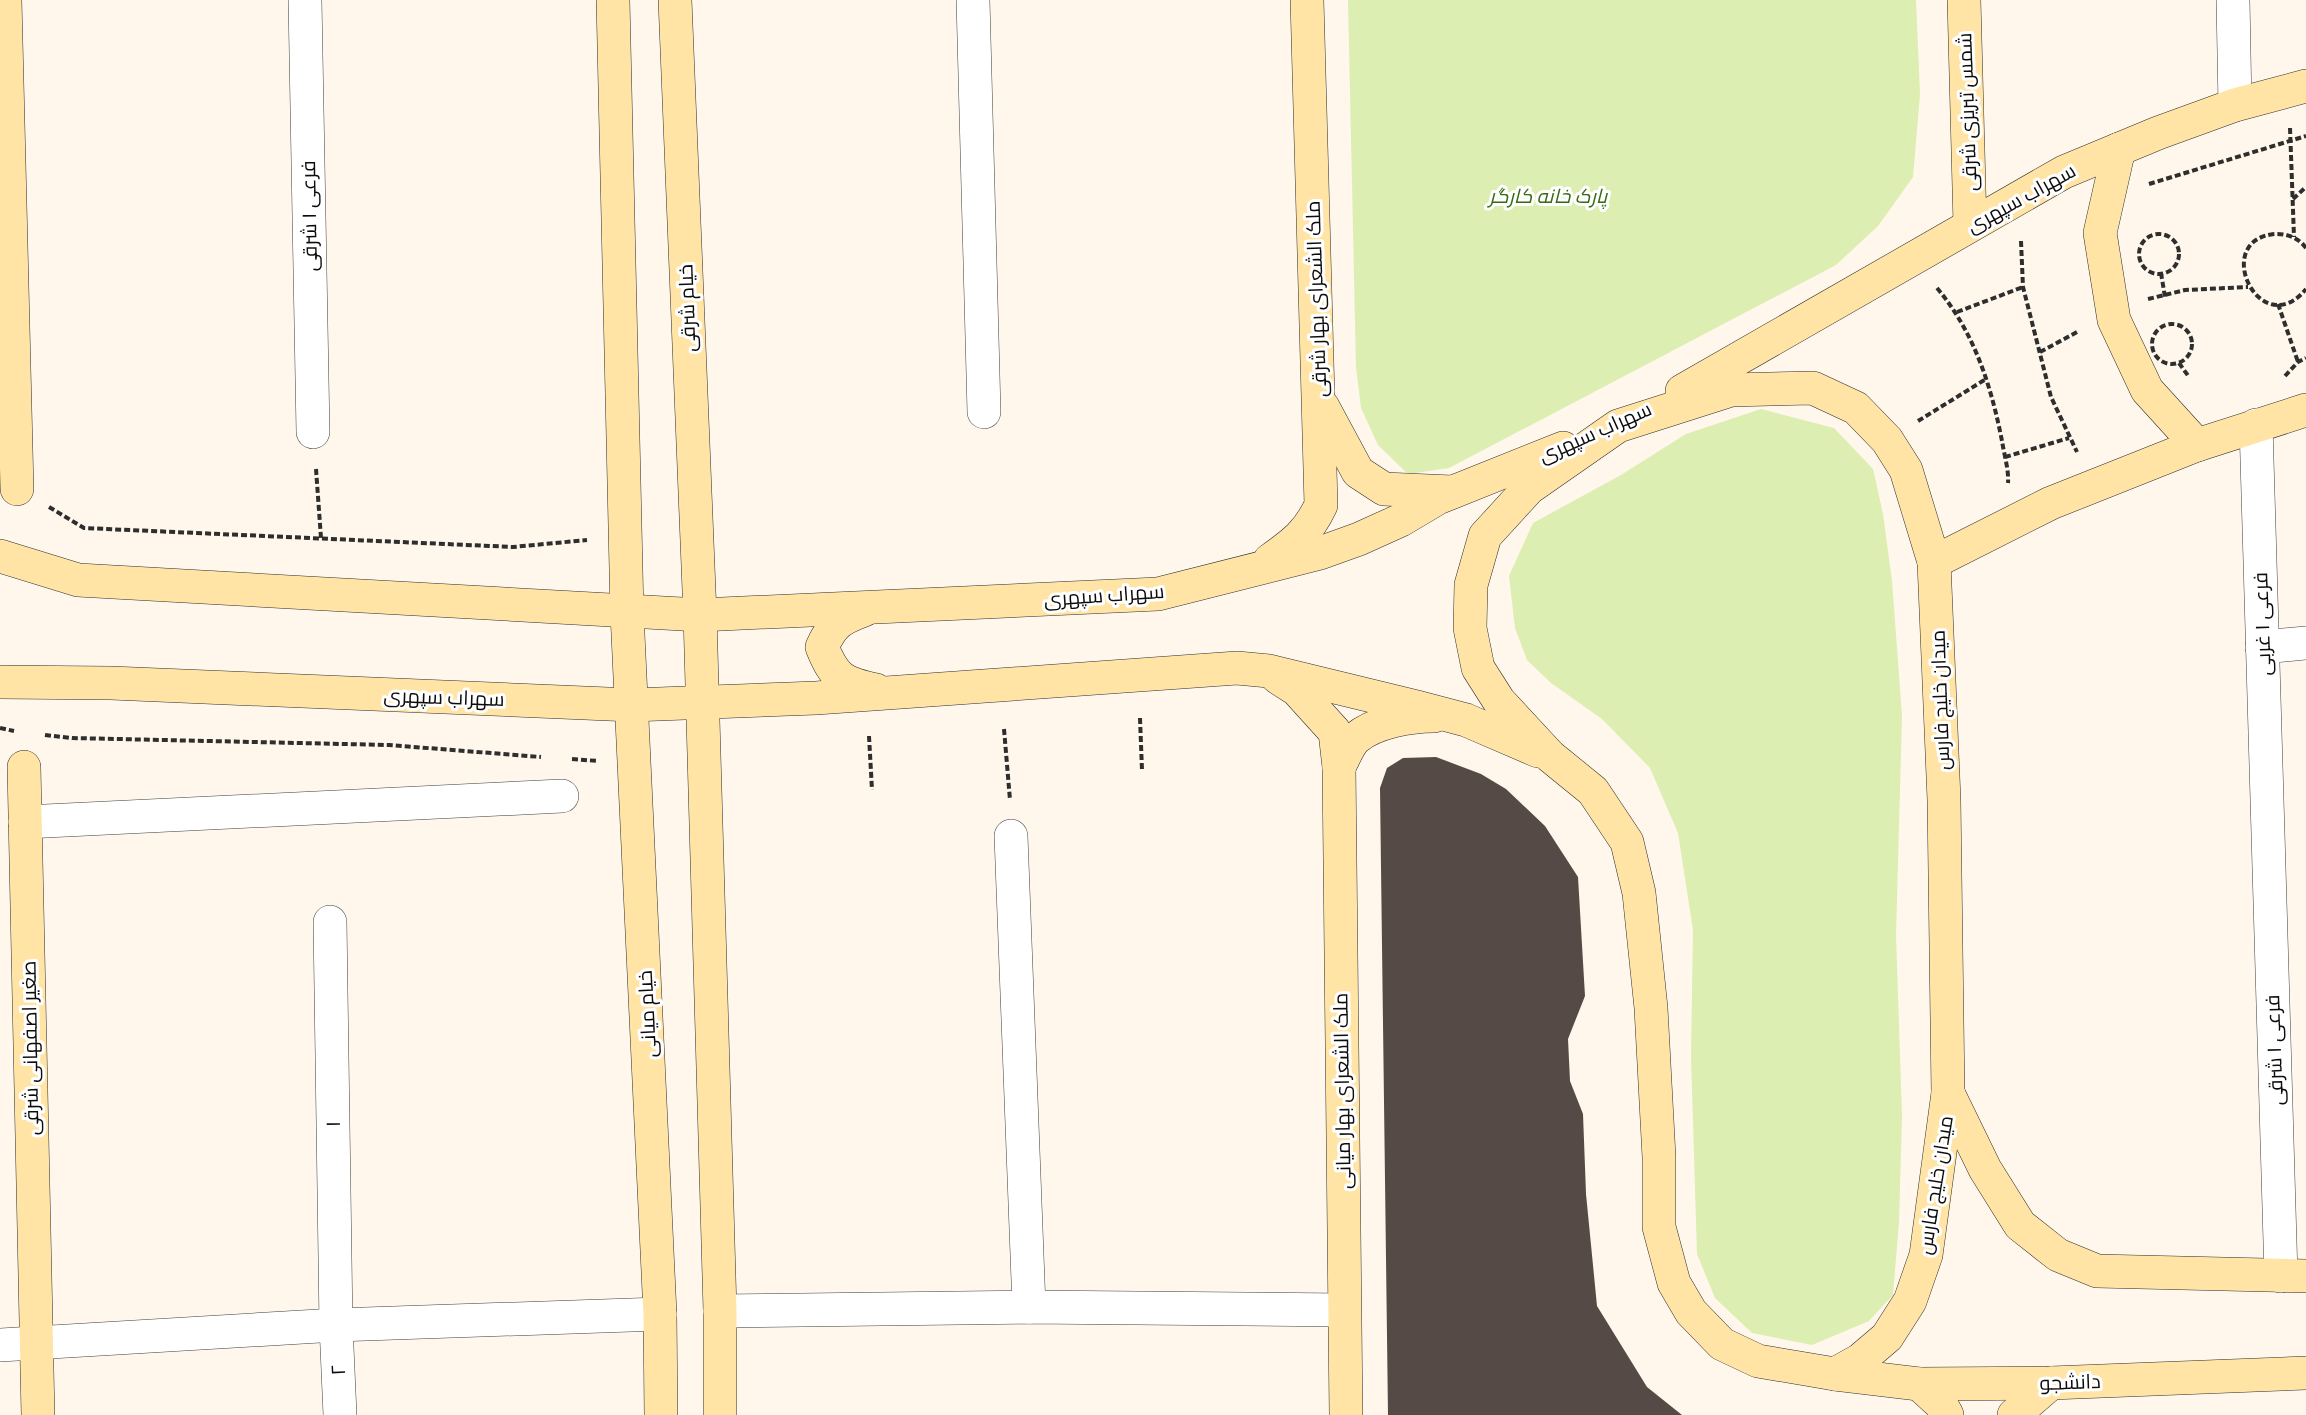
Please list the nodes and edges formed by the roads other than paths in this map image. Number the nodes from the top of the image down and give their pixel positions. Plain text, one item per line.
1 (5, 0) edge
2 (305, 0) edge
3 (613, 0) edge
4 (675, 0) edge
5 (974, 0) edge
6 (1306, 0) edge
7 (1964, 0) edge
8 (2233, 0) edge
9 (2296, 89) edge
10 (2235, 105) junction
11 (2119, 149) junction
12 (1970, 225) junction
13 (1318, 398) junction
14 (2306, 410) edge
15 (984, 412) dead end
16 (2256, 425) junction
17 (1618, 426) junction
18 (313, 432) road end
19 (2197, 445) junction
20 (17, 489) road end
21 (1454, 492) junction
22 (0, 556) edge
23 (1934, 562) junction
24 (1256, 570) junction
25 (869, 608) junction
26 (627, 612) junction
27 (700, 615) junction
28 (2306, 643) edge
29 (2262, 647) junction
30 (1269, 671) junction
31 (0, 682) edge
32 (888, 692) junction
33 (701, 704) junction
34 (632, 705) junction
35 (1449, 716) junction
36 (1550, 756) junction
37 (24, 767) road end
38 (1339, 767) junction
39 (562, 796) dead end
40 (25, 822) junction
41 (2268, 823) joint
42 (1011, 836) dead end
43 (330, 922) dead end
44 (1948, 1093) junction
45 (2293, 1276) edge
46 (1029, 1306) junction
47 (1344, 1310) junction
48 (720, 1311) junction
49 (660, 1314) junction
50 (336, 1325) junction
51 (37, 1342) junction
52 (0, 1345) edge
53 (2306, 1373) edge
54 (1835, 1374) junction
55 (2051, 1383) junction
56 (1919, 1384) junction
57 (38, 1415) edge
58 (340, 1415) edge
59 (661, 1415) edge
60 (720, 1415) edge
61 (1346, 1415) edge
62 (1947, 1415) edge
63 (2014, 1415) edge

1 - 20 main road
2 - 18 street, فرعی ۱ شرقی
3 - 26 main road
4 - 27 main road, خیام شرقی
5 - 15 street
6 - 13 main road, ملک الشعرای بهار شرقی
7 - 12 main road, شمس تبریزی شرقی
8 - 10 street
9 - 10 main road, سهراب سپهری
10 - 11 main road, سهراب سپهری
11 - 12 main road, سهراب سپهری
11 - 19 main road
12 - 17 main road, سهراب سپهری
13 - 21 main road
13 - 24 main road, ملک الشعرای بهار شرقی
14 - 16 main road
16 - 19 main road
16 - 29 street, فرعی ۱ غربی
17 - 21 main road, سهراب سپهری
17 - 23 main road, میدان خلیج فارس
17 - 36 main road, میدان خلیج فارس
19 - 23 main road
21 - 24 main road, سهراب سپهری
22 - 26 main road, سهراب سپهری
23 - 44 main road, میدان خلیج فارس
24 - 25 main road, سهراب سپهری
25 - 27 main road, سهراب سپهری
25 - 32 main road, سهراب سپهری
26 - 27 main road, سهراب سپهری
26 - 34 main road, خیام میانی
27 - 33 main road
28 - 29 street
29 - 41 street, فرعی ۱ غربی
30 - 32 main road, سهراب سپهری
30 - 35 main road, سهراب سپهری
30 - 38 main road, ملک الشعرای بهار میانی
31 - 34 main road, سهراب سپهری
32 - 33 main road, سهراب سپهری
33 - 34 main road, سهراب سپهری
33 - 48 main road
34 - 49 main road, خیام میانی
35 - 36 main road, سهراب سپهری
35 - 38 main road
36 - 54 main road, میدان خلیج فارس
37 - 40 main road, صغیر اصفهانی شرقی
38 - 47 main road, ملک الشعرای بهار میانی
39 - 40 street
40 - 51 main road, صغیر اصفهانی شرقی
41 - 45 street, فرعی ۱ شرقی
42 - 46 street
43 - 50 street, ۱
44 - 45 main road
44 - 54 main road, میدان خلیج فارس
46 - 47 street
46 - 48 street
47 - 61 main road, ملک الشعرای بهار میانی
48 - 60 main road
49 - 50 street
49 - 59 main road, خیام میانی
50 - 51 street
50 - 58 street, ۲
51 - 52 street
51 - 57 main road, صغیر اصفهانی شرقی
53 - 55 main road, دانشجو
54 - 56 main road, دانشجو
55 - 56 main road, دانشجو
55 - 63 main road
56 - 62 main road

